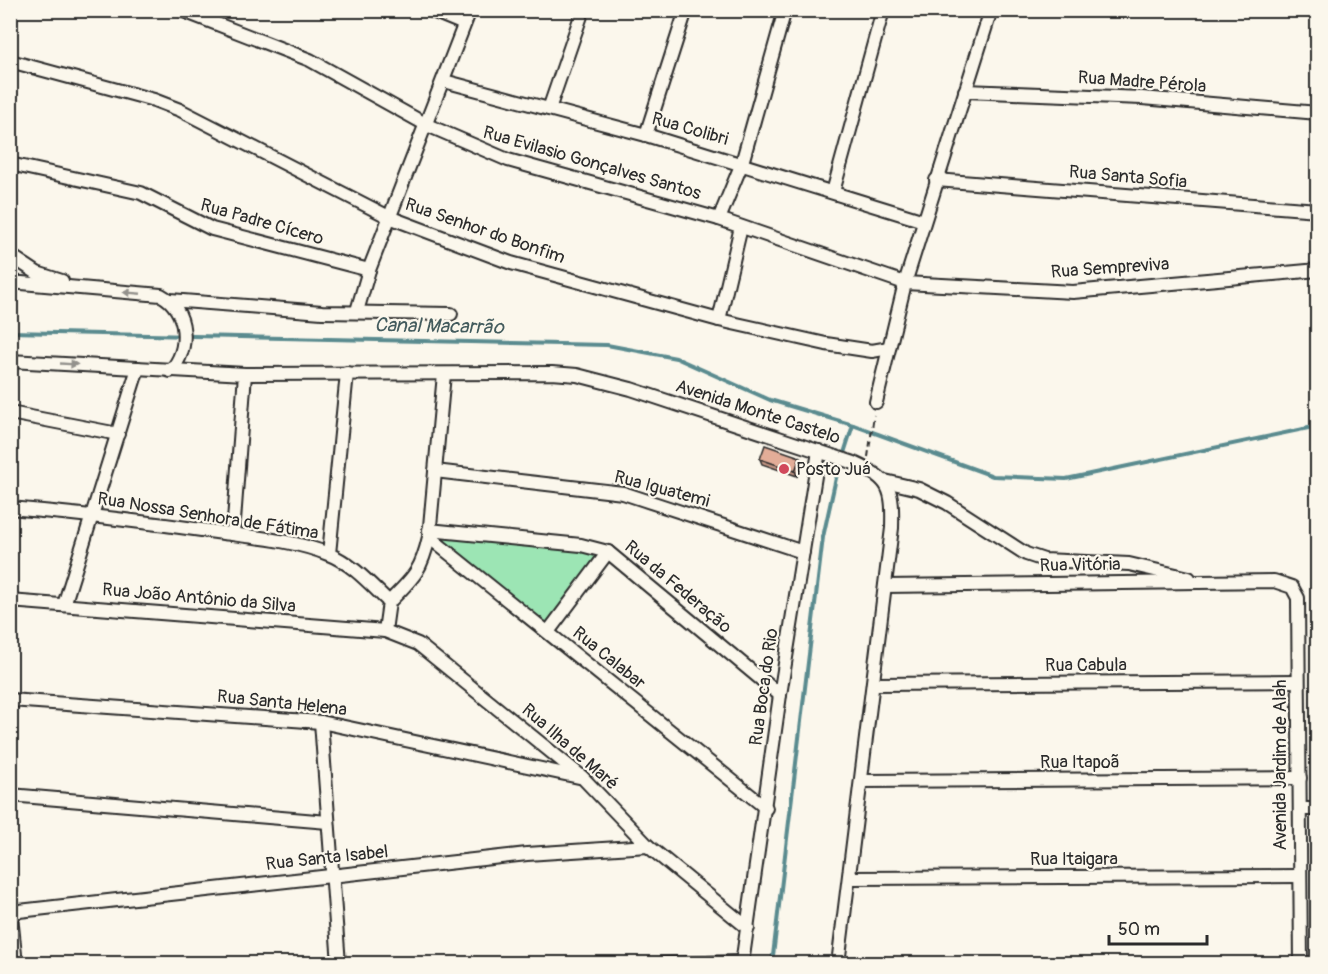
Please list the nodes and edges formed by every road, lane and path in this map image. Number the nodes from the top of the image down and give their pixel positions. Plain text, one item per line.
1 (181, 10) edge
2 (430, 10) edge
3 (470, 10) edge
4 (583, 10) edge
5 (686, 10) edge
6 (785, 10) edge
7 (883, 10) edge
8 (991, 10) edge
9 (464, 24) junction
10 (10, 61) edge
11 (444, 81) junction
12 (965, 92) junction
13 (549, 109) junction
14 (1317, 113) edge
15 (427, 125) junction
16 (646, 135) junction
17 (741, 163) junction
18 (10, 164) edge
19 (936, 180) junction
20 (833, 192) junction
21 (1317, 210) edge
22 (389, 217) junction
23 (719, 219) junction
24 (924, 220) junction
25 (741, 227) junction
26 (10, 255) edge
27 (369, 270) junction
28 (1317, 270) edge
29 (10, 282) edge
30 (905, 283) junction
31 (93, 290) junction
32 (170, 300) junction
33 (357, 311) junction
34 (451, 314) dead end
35 (719, 320) junction
36 (889, 348) junction
37 (181, 350) junction
38 (10, 361) edge
39 (138, 368) junction
40 (170, 371) junction
41 (202, 372) junction
42 (245, 374) junction
43 (347, 374) junction
44 (444, 374) junction
45 (876, 402) dead end
46 (10, 413) edge
47 (874, 415) dead end
48 (118, 434) junction
49 (871, 442) dead end
50 (819, 451) junction
51 (435, 471) junction
52 (885, 481) junction
53 (10, 508) edge
54 (92, 515) junction
55 (429, 533) junction
56 (233, 534) junction
57 (608, 552) junction
58 (803, 552) junction
59 (329, 554) junction
60 (1274, 581) joint
61 (1202, 582) junction
62 (885, 586) junction
63 (10, 601) edge
64 (389, 602) junction
65 (64, 605) junction
66 (385, 632) junction
67 (548, 632) junction
68 (1298, 681) junction
69 (874, 684) junction
70 (780, 695) junction
71 (10, 700) edge
72 (321, 722) junction
73 (582, 777) junction
74 (1300, 778) junction
75 (861, 781) junction
76 (10, 795) edge
77 (766, 808) junction
78 (1300, 808) junction
79 (1317, 809) edge
80 (328, 822) junction
81 (648, 846) junction
82 (333, 876) junction
83 (1298, 876) junction
84 (850, 878) junction
85 (10, 906) edge
86 (11, 912) edge
87 (748, 928) junction
88 (16, 963) edge
89 (339, 963) edge
90 (663, 963) edge
91 (742, 963) edge
92 (838, 963) edge
93 (1301, 963) edge

1 - 15 street, Rua Evilasio Gonçalves Santos
2 - 9 street
3 - 9 street
4 - 13 street
5 - 16 street
6 - 17 street
7 - 20 street
8 - 12 street
9 - 11 street
10 - 22 street, Rua Senhor do Bonfim
11 - 13 street, Rua Colibri
11 - 15 street
12 - 14 street, Rua Madre Pérola
12 - 19 street
13 - 16 street, Rua Colibri
15 - 22 street
15 - 23 street, Rua Evilasio Gonçalves Santos
16 - 17 street, Rua Colibri
17 - 20 street, Rua Colibri
17 - 23 street
18 - 27 street, Rua Padre Cícero
19 - 21 street, Rua Santa Sofia
19 - 24 street
20 - 24 street, Rua Colibri
22 - 27 street
22 - 35 street, Rua Senhor do Bonfim
23 - 25 street, Rua Evilasio Gonçalves Santos
24 - 30 street
25 - 30 street, Rua Evilasio Gonçalves Santos
25 - 35 street
26 - 31 street
27 - 33 street
28 - 30 street, Rua Sempreviva
29 - 31 street
30 - 36 street
32 -> 31 street
32 - 33 street
32 - 37 street
33 - 34 street
35 - 36 street, Rua Senhor do Bonfim
36 - 45 street
37 - 40 street
37 - 41 street
38 -> 39 street, Avenida Monte Castelo
39 - 40 street, Avenida Monte Castelo
39 - 48 street
40 - 41 street, Avenida Monte Castelo
41 - 42 street, Avenida Monte Castelo
42 - 43 street, Avenida Monte Castelo
42 - 56 street
43 - 44 street, Avenida Monte Castelo
43 - 59 street
44 - 50 street, Avenida Monte Castelo
44 - 51 street
46 - 48 street
47 - 49 path
48 - 54 street
50 - 52 street, Avenida Monte Castelo
50 - 58 street, Rua Boca do Rio
51 - 55 street
51 - 58 street, Rua Iguatemi
52 - 61 street, Avenida Monte Castelo
52 - 62 street
53 - 54 street, Rua Nossa Senhora de Fátima
54 - 56 street, Rua Nossa Senhora de Fátima
54 - 65 street
55 - 57 street, Rua da Federação
55 - 64 street
55 - 67 street, Rua Calabar
56 - 59 street, Rua Nossa Senhora de Fátima
57 - 67 street
57 - 70 street, Rua da Federação
58 - 70 street, Rua Boca do Rio
59 - 64 street, Rua Nossa Senhora de Fátima
60 - 61 street, Rua Vitória
60 - 68 street, Avenida Jardim de Alah
61 - 62 street, Rua Vitória
62 - 69 street
63 - 65 street, Rua João Antônio da Silva
64 - 66 street
65 - 66 street, Rua João Antônio da Silva
66 - 73 street, Rua Ilha de Maré
67 - 77 street, Rua Calabar
68 - 69 street, Rua Cabula
68 - 74 street, Avenida Jardim de Alah
69 - 75 street
70 - 77 street, Rua Boca do Rio
71 - 72 street, Rua Santa Helena
72 - 73 street, Rua Santa Helena
72 - 80 street
73 - 81 street, Rua Ilha de Maré
74 - 75 street, Rua Itapoã
74 - 78 street, Avenida Jardim de Alah
75 - 84 street
76 - 80 street
77 - 87 street, Rua Boca do Rio
78 - 79 street
78 - 83 street, Avenida Jardim de Alah
80 - 82 street
81 - 82 street, Rua Santa Isabel
81 - 87 street, Rua Ilha de Maré
82 - 86 street, Rua Santa Isabel
82 - 89 street
83 - 84 street, Rua Itaigara
83 - 93 street, Avenida Jardim de Alah
84 - 92 street
85 - 86 street
86 - 88 street
87 - 91 street, Rua Boca do Rio
90 - 91 street

